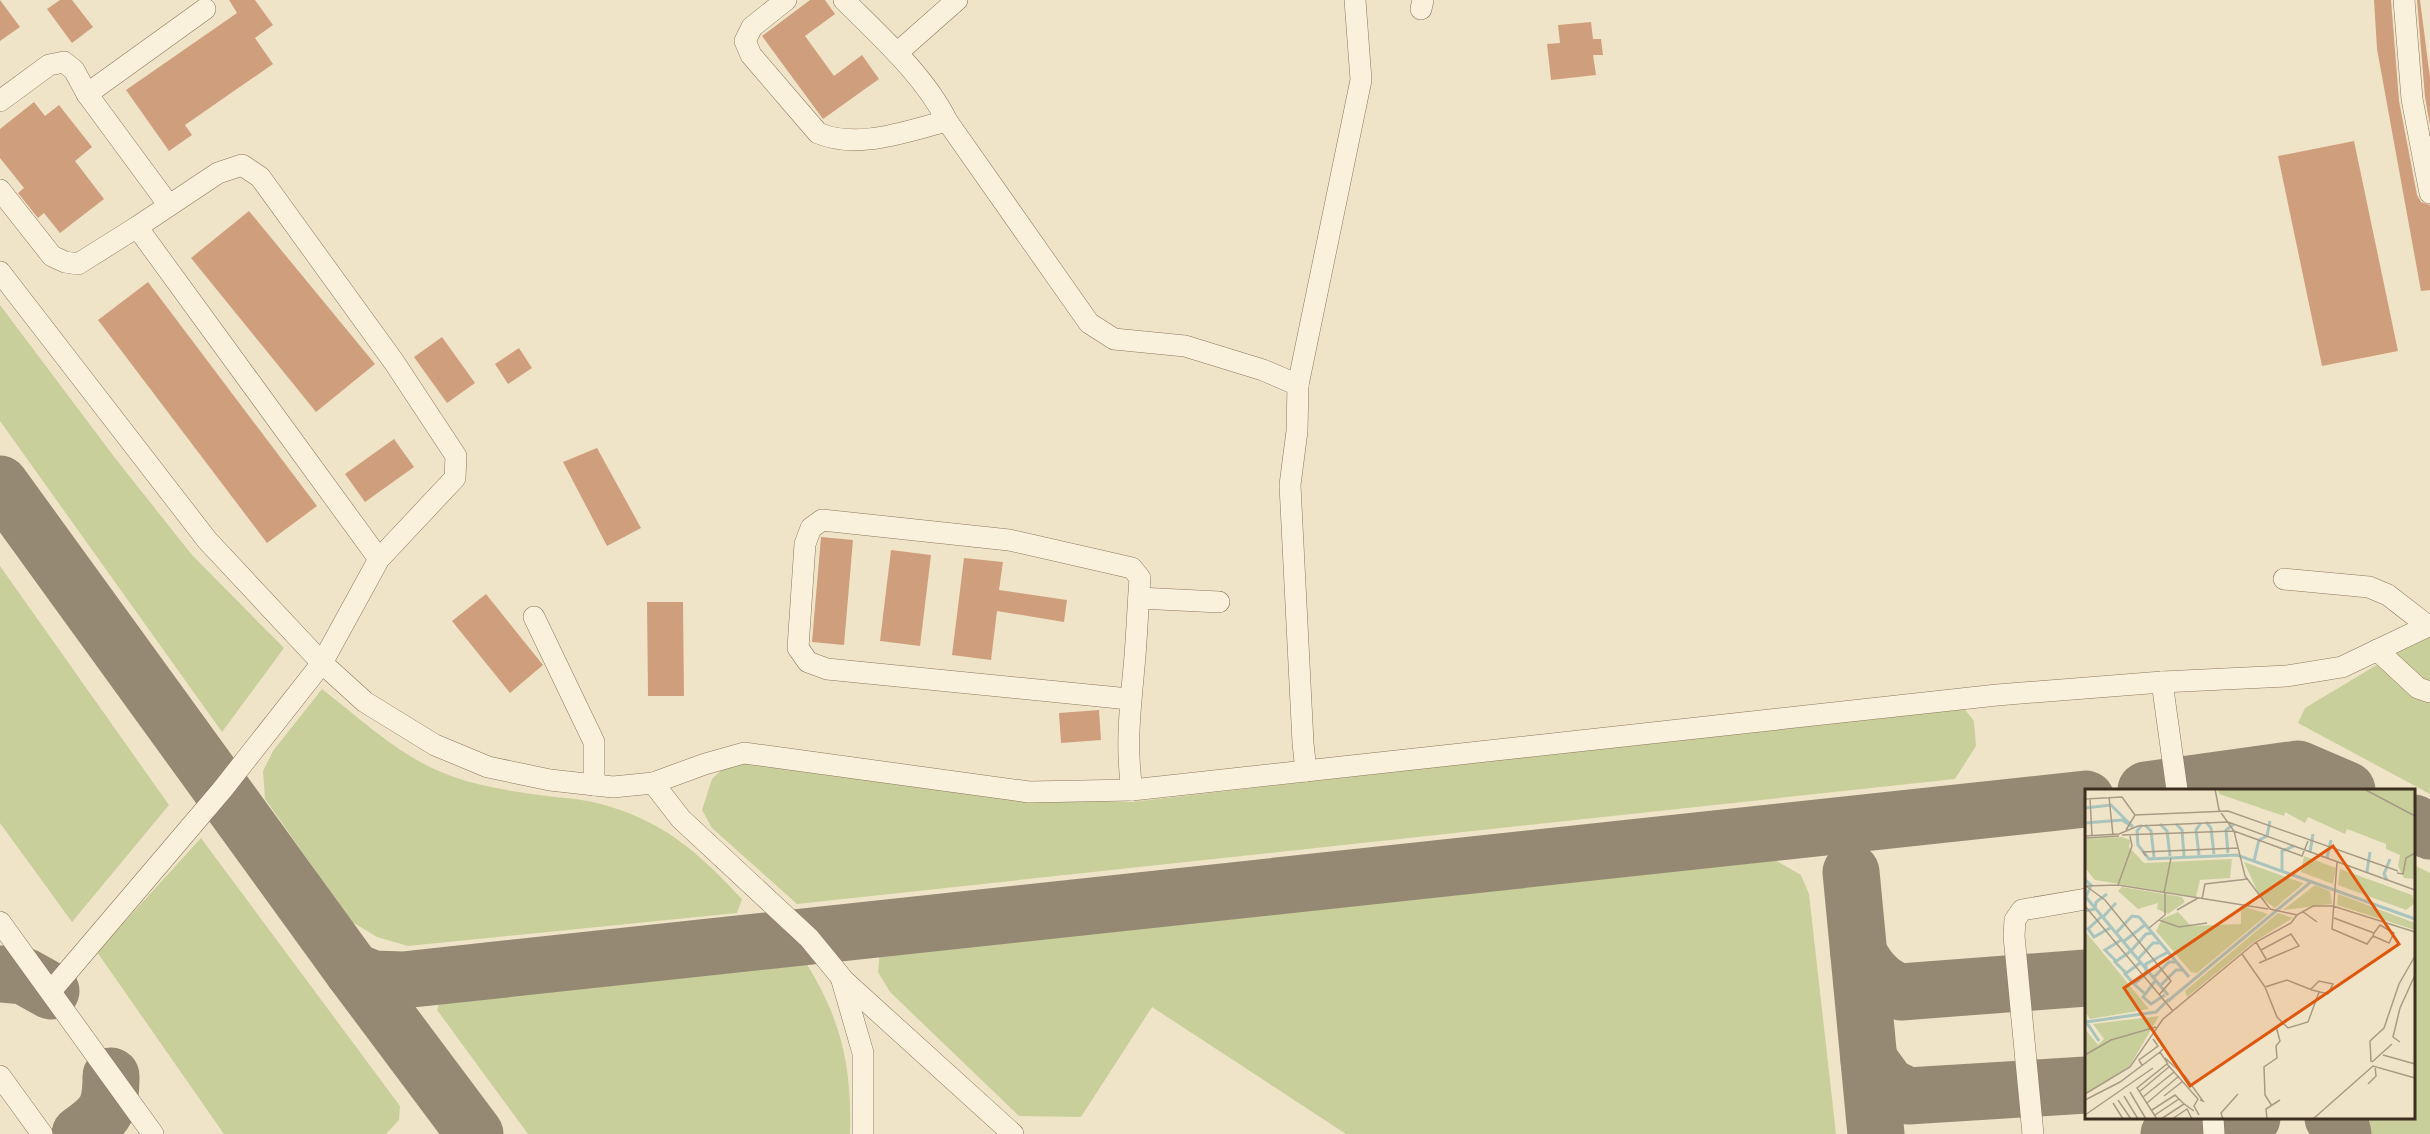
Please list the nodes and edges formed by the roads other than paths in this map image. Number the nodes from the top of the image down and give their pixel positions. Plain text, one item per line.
1 (786, 0) edge
2 (844, 0) edge
3 (957, 0) edge
4 (1355, 0) edge
5 (2404, 0) edge
6 (206, 9) dead end
7 (897, 52) junction
8 (87, 94) junction
9 (0, 101) edge
10 (947, 121) junction
11 (0, 190) edge
12 (2430, 193) edge
13 (168, 204) junction
14 (137, 227) junction
15 (0, 272) edge
16 (1298, 385) junction
17 (379, 559) junction
18 (2284, 579) dead end
19 (1139, 598) junction
20 (1219, 602) dead end
21 (534, 617) dead end
22 (2429, 625) edge
23 (2377, 650) junction
24 (322, 663) junction
25 (2162, 682) junction
26 (2430, 692) edge
27 (1130, 699) junction
28 (1306, 771) junction
29 (653, 783) junction
30 (594, 784) junction
31 (2177, 789) edge
32 (1132, 790) junction
33 (2085, 899) edge
34 (0, 922) edge
35 (841, 977) junction
36 (51, 991) junction
37 (0, 1076) edge
38 (2212, 1119) edge
39 (42, 1134) edge
40 (153, 1134) edge
41 (863, 1134) edge
42 (1013, 1134) edge
43 (2033, 1134) edge
44 (2214, 1134) edge

1 - 10 lane
2 - 7 lane
3 - 7 lane
4 - 16 lane
5 - 12 lane
6 - 8 lane
7 - 10 lane
8 - 9 lane
8 - 13 lane
10 - 16 lane
11 - 14 lane
13 - 14 lane
13 - 17 lane
14 - 17 lane
15 - 24 lane
16 - 28 lane
17 - 24 lane
18 - 22 lane
19 - 20 lane
19 - 27 lane
19 - 27 lane
21 - 30 lane
22 - 23 lane
23 - 25 lane
23 - 26 lane
24 - 30 lane
24 - 36 lane
25 - 28 lane
25 - 31 lane
27 - 32 lane
28 - 32 lane
29 - 30 lane
29 - 32 lane
29 - 35 lane
33 - 43 lane
34 - 36 lane
35 - 41 lane
35 - 42 lane
36 - 40 lane
37 - 39 lane
38 - 44 lane

